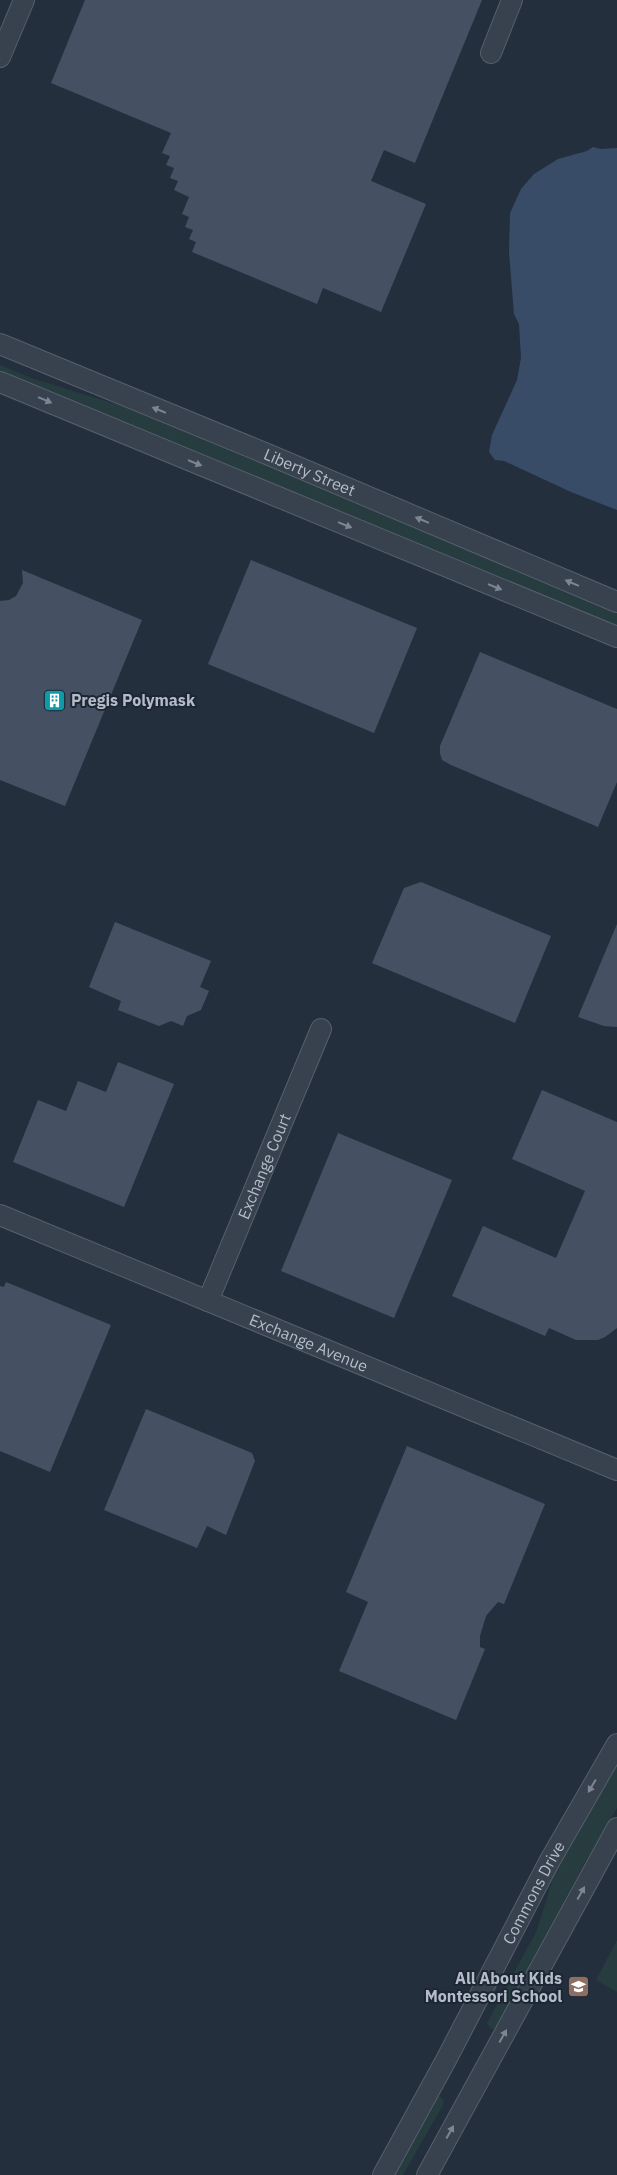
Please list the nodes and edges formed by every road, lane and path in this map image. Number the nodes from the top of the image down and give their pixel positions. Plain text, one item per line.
1 (24, 0) edge
2 (512, 0) edge
3 (491, 53) dead end
4 (0, 58) edge
5 (0, 344) edge
6 (0, 382) edge
7 (617, 602) edge
8 (617, 637) edge
9 (320, 1030) dead end
10 (0, 1215) edge
11 (208, 1301) junction
12 (617, 1470) edge
13 (617, 1744) edge
14 (617, 1828) edge
15 (382, 2175) edge
16 (427, 2175) edge

1 - 4 street
2 - 3 street
7 -> 5 street, Liberty Street
6 -> 8 street
9 - 11 street, Exchange Court
10 - 11 street, Exchange Avenue
11 - 12 street, Exchange Avenue
13 -> 15 street, Commons Drive
16 -> 14 street

